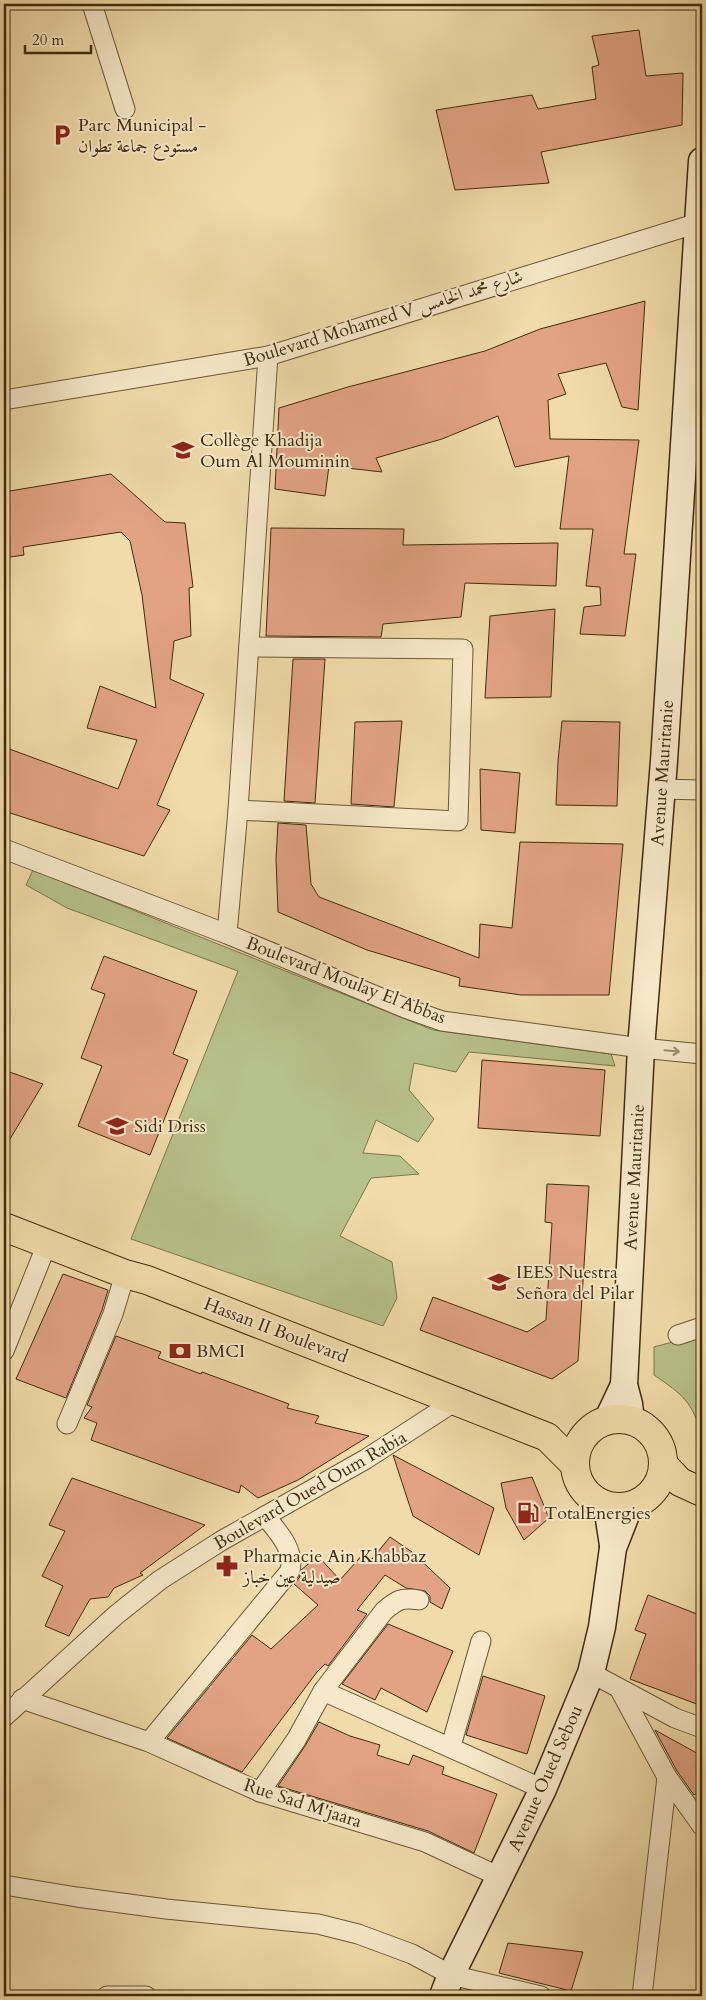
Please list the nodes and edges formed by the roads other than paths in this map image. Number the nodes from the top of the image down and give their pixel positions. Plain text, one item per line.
1 (92, 4) edge
2 (125, 109) dead end
3 (702, 161) edge
4 (702, 192) edge
5 (698, 223) junction
6 (268, 356) junction
7 (4, 400) edge
8 (249, 647) junction
9 (662, 789) junction
10 (702, 790) edge
11 (238, 810) junction
12 (4, 849) edge
13 (228, 934) junction
14 (641, 1048) junction
15 (702, 1054) edge
16 (4, 1227) edge
17 (47, 1244) junction
18 (125, 1274) junction
19 (702, 1327) edge
20 (678, 1334) dead end
21 (4, 1351) edge
22 (457, 1400) junction
23 (67, 1424) dead end
24 (609, 1424) junction
25 (548, 1437) junction
26 (574, 1464) junction
27 (675, 1481) edge
28 (618, 1506) junction
29 (265, 1516) junction
30 (419, 1600) dead end
31 (481, 1641) dead end
32 (591, 1673) junction
33 (323, 1690) junction
34 (620, 1690) junction
35 (22, 1699) junction
36 (4, 1717) edge
37 (702, 1728) edge
38 (149, 1742) junction
39 (451, 1746) junction
40 (667, 1777) junction
41 (543, 1788) junction
42 (260, 1792) junction
43 (702, 1826) edge
44 (500, 1877) junction
45 (4, 1885) edge
46 (447, 1985) edge
47 (107, 1996) edge
48 (146, 1996) edge
49 (541, 1996) edge
50 (642, 1996) edge

1 - 2 street
3 - 4 street, Avenue Mauritanie
4 - 5 street, Avenue Mauritanie
5 - 6 street, Boulevard Mohamed V شارع محمد الخامس
5 - 9 street, Avenue Mauritanie
6 - 7 street, Boulevard Mohamed V شارع محمد الخامس
6 - 8 street
8 - 11 street
8 - 11 street
9 - 10 street
9 - 14 street, Avenue Mauritanie
11 - 13 street
12 - 13 street, Boulevard Moulay El Abbas
13 - 14 street, Boulevard Moulay El Abbas
14 -> 15 street, Boulevard Moulay El Abbas
14 - 24 street, Avenue Mauritanie
16 - 17 main road, Hassan II Boulevard
17 - 18 main road, Hassan II Boulevard
17 - 21 street
18 - 22 main road, Hassan II Boulevard
18 - 23 street
19 - 20 street
22 - 25 main road, Hassan II Boulevard
22 - 29 street, Boulevard Oued Oum Rabia
24 - 25 main road
24 - 26 main road
24 - 27 main road
25 - 26 main road, Hassan II Boulevard
26 - 28 main road
27 - 28 main road
28 - 32 street, Avenue Oued Sebou
29 - 35 street, Boulevard Oued Oum Rabia
29 - 38 street
30 - 33 street
31 - 39 street
32 - 34 street
32 - 41 street, Avenue Oued Sebou
33 - 39 street
33 - 42 street
34 - 37 street
34 - 40 street
35 - 36 street, Boulevard Oued Oum Rabia
35 - 38 street, Rue Sad M'jaara
38 - 42 street, Rue Sad M'jaara
39 - 41 street
40 - 43 street
40 - 50 street
41 - 44 street, Avenue Oued Sebou
42 - 44 street, Rue Sad M'jaara
44 - 46 street, Avenue Oued Sebou
45 - 46 street
46 - 49 street
47 - 48 street

